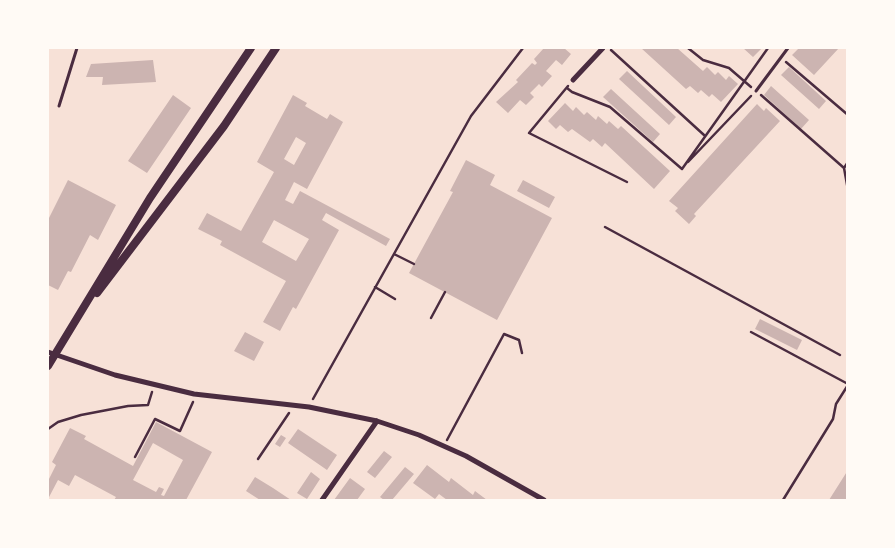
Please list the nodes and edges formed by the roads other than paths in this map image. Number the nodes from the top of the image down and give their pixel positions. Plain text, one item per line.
1 (77, 48) edge
2 (251, 48) edge
3 (276, 48) edge
4 (603, 48) edge
5 (788, 48) edge
6 (573, 80) dead end
7 (756, 91) road end
8 (59, 106) dead end
9 (84, 307) junction
10 (51, 353) edge
11 (48, 366) edge
12 (377, 421) junction
13 (322, 500) edge
14 (541, 500) edge

1 - 8 lane
2 - 9 street
3 - 9 street
4 - 6 street
5 - 7 lane
9 - 10 street
10 - 11 street
10 - 12 street
12 - 13 street
12 - 14 street

